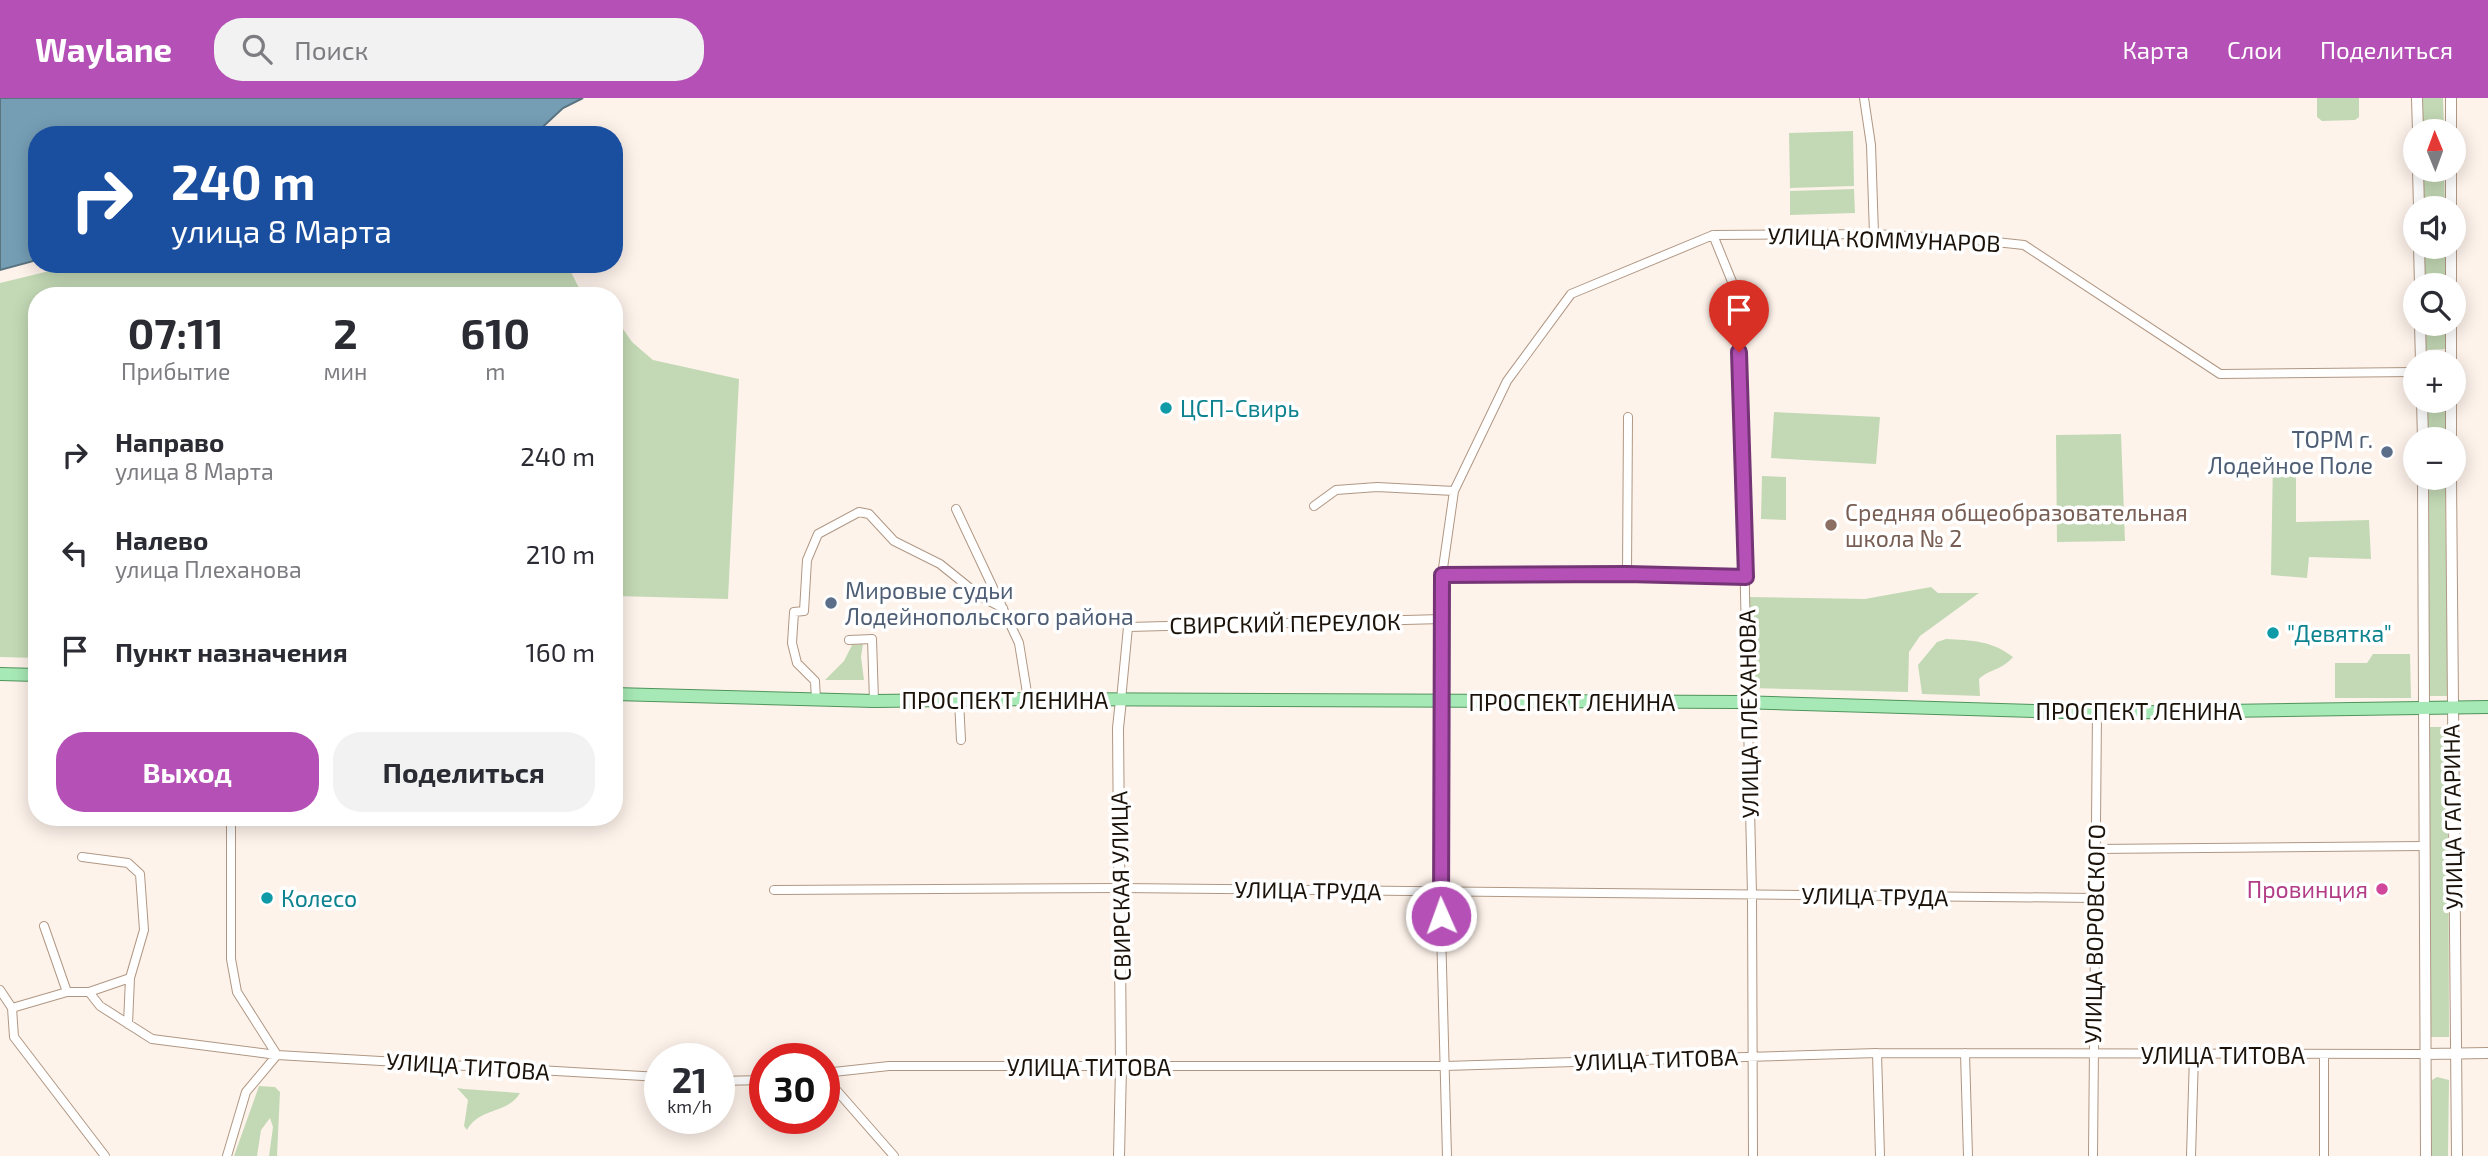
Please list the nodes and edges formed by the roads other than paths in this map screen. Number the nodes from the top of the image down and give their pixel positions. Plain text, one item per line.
1 (1864, 98) edge
2 (2417, 98) edge
3 (2451, 98) edge
4 (2418, 119) edge
5 (2451, 119) edge
6 (1874, 234) junction
7 (1713, 235) junction
8 (2403, 372) edge
9 (1628, 416) dead end
10 (2423, 490) edge
11 (2451, 490) edge
12 (1454, 491) junction
13 (1314, 506) dead end
14 (957, 509) dead end
15 (1627, 574) junction
16 (1442, 575) junction
17 (1746, 577) junction
18 (1003, 608) junction
19 (1443, 619) junction
20 (1128, 626) joint
21 (849, 639) dead end
22 (0, 674) edge
23 (28, 675) edge
24 (623, 694) edge
25 (1028, 699) junction
26 (1121, 699) junction
27 (816, 700) junction
28 (874, 701) junction
29 (959, 701) junction
30 (1444, 701) junction
31 (1748, 703) junction
32 (2488, 707) edge
33 (2422, 708) junction
34 (2450, 708) junction
35 (2096, 712) junction
36 (961, 740) dead end
37 (232, 826) edge
38 (2424, 846) junction
39 (2095, 849) junction
40 (82, 858) dead end
41 (1120, 888) junction
42 (774, 890) dead end
43 (1440, 891) junction
44 (1752, 894) junction
45 (2094, 898) junction
46 (44, 926) dead end
47 (130, 978) junction
48 (0, 989) edge
49 (67, 992) junction
50 (89, 992) junction
51 (12, 1008) junction
52 (128, 1024) junction
53 (1877, 1053) junction
54 (1965, 1053) junction
55 (2488, 1053) edge
56 (2426, 1054) junction
57 (2456, 1054) junction
58 (277, 1055) junction
59 (2093, 1055) junction
60 (2194, 1055) junction
61 (2324, 1055) junction
62 (1754, 1056) junction
63 (1446, 1066) junction
64 (1121, 1067) junction
65 (840, 1072) edge
66 (644, 1076) edge
67 (840, 1093) edge
68 (1119, 1151) edge
69 (105, 1156) edge
70 (227, 1156) edge
71 (894, 1156) edge
72 (1447, 1156) edge
73 (1753, 1156) edge
74 (1880, 1156) edge
75 (1968, 1156) edge
76 (2093, 1156) edge
77 (2191, 1156) edge
78 (2324, 1156) edge
79 (2426, 1156) edge
80 (2456, 1156) edge

1 - 6 street
2 - 4 street
3 - 5 street
6 - 7 street, УЛИЦА КОММУНАРОВ
6 - 8 street, УЛИЦА КОММУНАРОВ
7 - 12 street, УЛИЦА КОММУНАРОВ
7 - 17 street, УЛИЦА ПЛЕХАНОВА
9 - 15 street
10 - 33 street, УЛИЦА ГАГАРИНА
11 - 34 street, УЛИЦА ГАГАРИНА
12 - 13 street
12 - 16 street, УЛИЦА КОММУНАРОВ
14 - 18 street
15 - 16 street
15 - 17 street
16 - 19 street, УЛИЦА КОММУНАРОВ
17 - 31 street, УЛИЦА ПЛЕХАНОВА
18 - 25 street
18 - 27 street
19 - 20 street, СВИРСКИЙ ПЕРЕУЛОК
19 - 30 street, УЛИЦА КОММУНАРОВ
20 - 26 street, СВИРСКАЯ УЛИЦА
21 - 28 street
22 - 23 main road
24 - 27 main road, ПРОСПЕКТ ЛЕНИНА
25 - 26 main road, ПРОСПЕКТ ЛЕНИНА
25 - 29 main road, ПРОСПЕКТ ЛЕНИНА
26 - 30 main road, ПРОСПЕКТ ЛЕНИНА
26 - 41 street, СВИРСКАЯ УЛИЦА
27 - 28 main road, ПРОСПЕКТ ЛЕНИНА
28 - 29 main road, ПРОСПЕКТ ЛЕНИНА
29 - 36 street
30 - 31 main road, ПРОСПЕКТ ЛЕНИНА
30 - 43 street, УЛИЦА КОММУНАРОВ
31 - 35 main road, ПРОСПЕКТ ЛЕНИНА
31 - 44 street, УЛИЦА ПЛЕХАНОВА
32 - 34 main road, ПРОСПЕКТ ЛЕНИНА
33 - 34 main road, ПРОСПЕКТ ЛЕНИНА
33 - 35 main road, ПРОСПЕКТ ЛЕНИНА
33 - 38 street, УЛИЦА ГАГАРИНА
34 - 57 street, УЛИЦА ГАГАРИНА
35 - 39 street, УЛИЦА ВОРОВСКОГО
37 - 58 street
38 - 39 street
38 - 56 street, УЛИЦА ГАГАРИНА
39 - 45 street, УЛИЦА ВОРОВСКОГО
40 - 47 street
41 - 42 street, УЛИЦА ТРУДА
41 - 43 street, УЛИЦА ТРУДА
41 - 64 street, СВИРСКАЯ УЛИЦА
43 - 44 street, УЛИЦА ТРУДА
43 - 63 street, УЛИЦА КОММУНАРОВ
44 - 45 street, УЛИЦА ТРУДА
44 - 62 street, УЛИЦА ПЛЕХАНОВА
45 - 59 street, УЛИЦА ВОРОВСКОГО
46 - 49 street
47 - 50 street
47 - 52 street
48 - 51 street
49 - 50 street
49 - 51 street
50 - 52 street, УЛИЦА ТИТОВА
51 - 69 street
52 - 58 street, УЛИЦА ТИТОВА
53 - 54 street, УЛИЦА ТИТОВА
53 - 62 street, УЛИЦА ТИТОВА
53 - 74 street
54 - 59 street, УЛИЦА ТИТОВА
54 - 75 street
55 - 57 street, УЛИЦА ТИТОВА
56 - 57 street, УЛИЦА ТИТОВА
56 - 61 street, УЛИЦА ТИТОВА
56 - 79 street, УЛИЦА ГАГАРИНА
57 - 80 street, УЛИЦА ГАГАРИНА
58 - 66 street, УЛИЦА ТИТОВА
58 - 70 street
59 - 60 street, УЛИЦА ТИТОВА
59 - 76 street, УЛИЦА ВОРОВСКОГО
60 - 61 street, УЛИЦА ТИТОВА
60 - 77 street
61 - 78 street
62 - 63 street, УЛИЦА ТИТОВА
62 - 73 street, УЛИЦА ПЛЕХАНОВА
63 - 64 street, УЛИЦА ТИТОВА
63 - 72 street, УЛИЦА КОММУНАРОВ
64 - 65 street, УЛИЦА ТИТОВА
64 - 68 street, СВИРСКАЯ УЛИЦА
67 - 71 street

